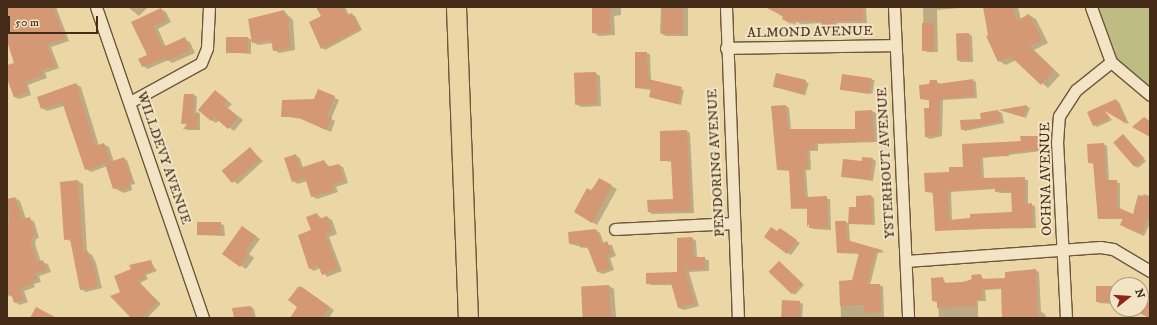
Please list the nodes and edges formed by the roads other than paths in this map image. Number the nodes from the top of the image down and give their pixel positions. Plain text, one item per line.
1 (96, 7) edge
2 (208, 7) edge
3 (456, 7) edge
4 (726, 7) edge
5 (894, 7) edge
6 (1091, 7) edge
7 (895, 45) junction
8 (726, 48) junction
9 (1111, 62) junction
10 (1150, 95) edge
11 (130, 102) junction
12 (734, 223) junction
13 (615, 229) dead end
14 (1063, 250) junction
15 (906, 261) junction
16 (1150, 271) edge
17 (203, 318) edge
18 (468, 318) edge
19 (738, 318) edge
20 (908, 318) edge
21 (1066, 318) edge

1 - 11 street, WILLDEVY AVENUE
2 - 11 street
3 - 18 highway
4 - 8 street, PENDORING AVENUE
5 - 7 street, YSTERHOUT AVENUE
6 - 9 street
7 - 8 street, ALMOND AVENUE
7 - 15 street, YSTERHOUT AVENUE
8 - 12 street, PENDORING AVENUE
9 - 10 street
9 - 14 street, OCHNA AVENUE
11 - 17 street, WILLDEVY AVENUE
12 - 13 street
12 - 19 street, PENDORING AVENUE
14 - 15 street
14 - 16 street
14 - 21 street, OCHNA AVENUE
15 - 20 street, YSTERHOUT AVENUE

